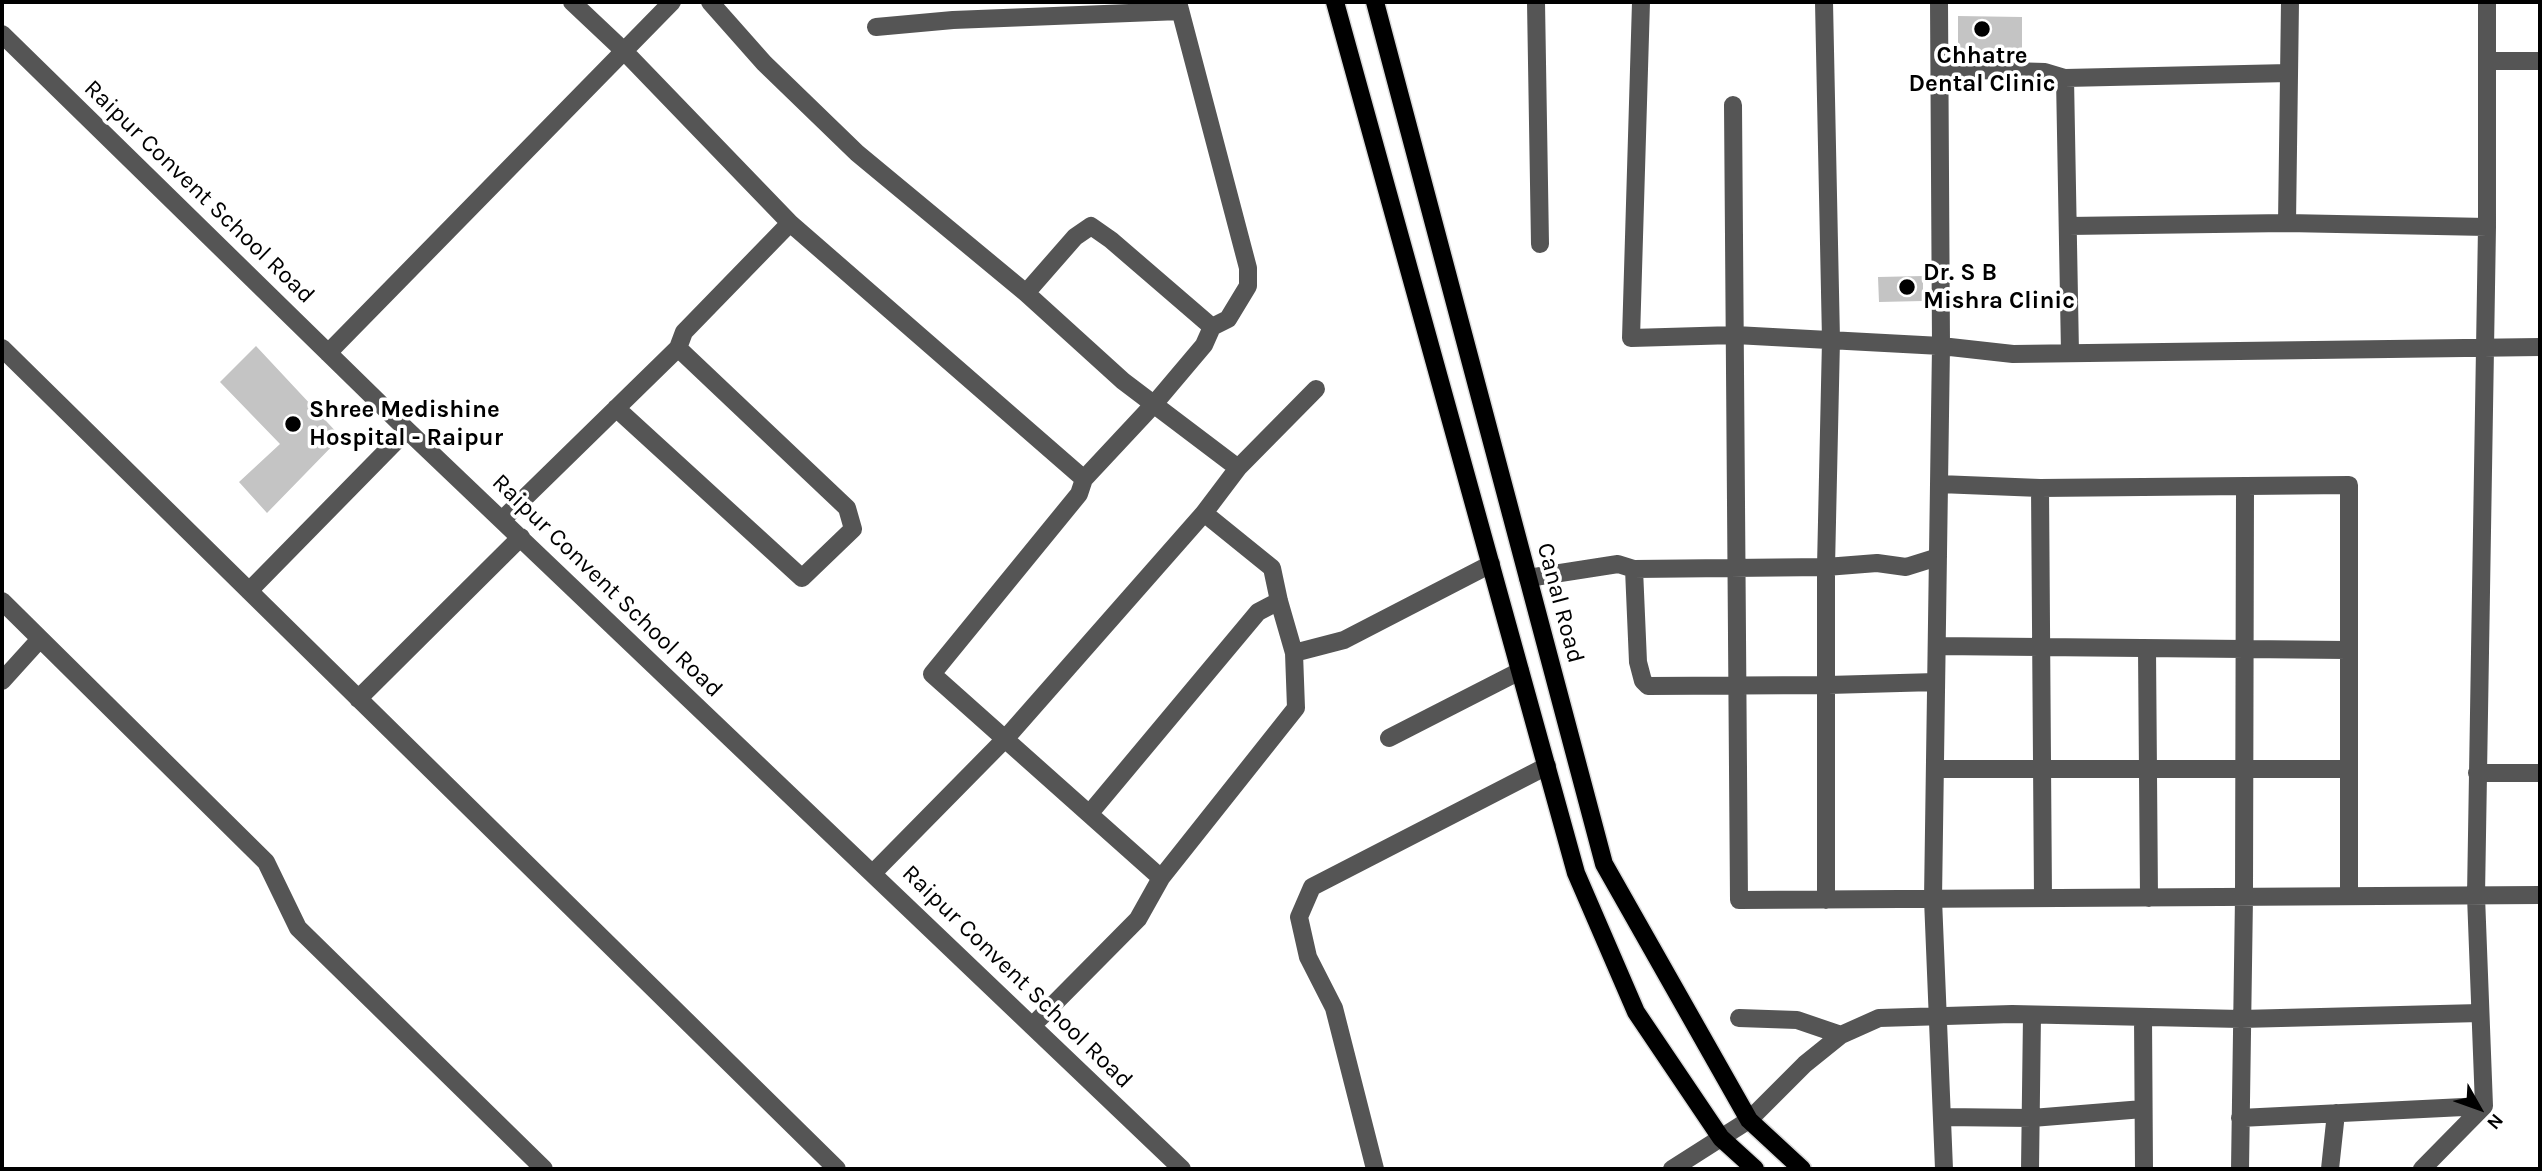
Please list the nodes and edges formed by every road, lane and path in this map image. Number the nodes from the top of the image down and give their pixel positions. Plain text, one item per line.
1 (572, 2) edge
2 (672, 2) edge
3 (710, 2) edge
4 (1335, 2) edge
5 (1375, 2) edge
6 (1536, 2) edge
7 (1641, 2) edge
8 (1825, 2) edge
9 (1940, 2) edge
10 (2290, 2) edge
11 (2487, 2) edge
12 (1179, 6) edge
13 (876, 27) dead end
14 (2, 34) edge
15 (624, 51) junction
16 (2487, 61) junction
17 (2540, 61) edge
18 (1940, 69) junction
19 (2289, 73) junction
20 (2065, 78) junction
21 (1733, 105) dead end
22 (2287, 222) junction
23 (790, 223) junction
24 (2068, 226) junction
25 (2487, 227) junction
26 (1540, 244) dead end
27 (1026, 293) junction
28 (1212, 327) junction
29 (1735, 335) junction
30 (1832, 340) junction
31 (1941, 346) junction
32 (2483, 347) junction
33 (2540, 347) edge
34 (2, 348) edge
35 (678, 348) junction
36 (328, 353) junction
37 (2070, 354) junction
38 (1316, 388) dead end
39 (1155, 403) junction
40 (616, 408) junction
41 (407, 430) junction
42 (1238, 468) junction
43 (1084, 480) junction
44 (1939, 484) junction
45 (2245, 486) junction
46 (2040, 488) junction
47 (1204, 513) junction
48 (503, 519) junction
49 (521, 537) junction
50 (1938, 557) junction
51 (1491, 564) junction
52 (1736, 567) junction
53 (1826, 567) junction
54 (1634, 569) junction
55 (1528, 578) junction
56 (249, 591) junction
57 (2, 601) edge
58 (1279, 601) junction
59 (40, 639) junction
60 (1937, 646) junction
61 (2041, 648) junction
62 (2147, 649) junction
63 (2245, 649) junction
64 (2347, 650) junction
65 (1294, 653) junction
66 (1520, 671) junction
67 (2, 681) edge
68 (1936, 682) junction
69 (1737, 685) junction
70 (1828, 685) junction
71 (358, 699) junction
72 (1006, 738) junction
73 (1389, 738) dead end
74 (1547, 766) junction
75 (2149, 768) junction
76 (2245, 768) junction
77 (1935, 769) junction
78 (2041, 769) junction
79 (2347, 769) junction
80 (2477, 773) junction
81 (2540, 773) edge
82 (1090, 813) junction
83 (873, 873) junction
84 (1161, 878) junction
85 (2540, 895) edge
86 (2349, 896) junction
87 (2476, 896) junction
88 (2244, 897) junction
89 (2043, 898) junction
90 (2149, 898) junction
91 (1933, 899) junction
92 (1826, 900) junction
93 (2480, 1013) junction
94 (2032, 1015) junction
95 (2143, 1017) junction
96 (1740, 1018) dead end
97 (1938, 1018) junction
98 (2241, 1020) junction
99 (1032, 1026) junction
100 (1840, 1035) junction
101 (2484, 1106) junction
102 (2143, 1109) junction
103 (2336, 1113) junction
104 (1942, 1117) junction
105 (2032, 1118) junction
106 (2240, 1118) junction
107 (1749, 1120) junction
108 (1721, 1138) junction
109 (544, 1169) edge
110 (837, 1169) edge
111 (1182, 1169) edge
112 (1375, 1169) edge
113 (1671, 1169) edge
114 (1755, 1169) edge
115 (1801, 1169) edge
116 (1944, 1169) edge
117 (2030, 1169) edge
118 (2144, 1169) edge
119 (2240, 1169) edge
120 (2330, 1169) edge
121 (2422, 1169) edge

1 - 15 street
2 - 15 street
3 - 27 street
4 - 51 main road
5 - 55 main road, Canal Road
6 - 26 street
7 - 29 street
8 - 30 street
9 - 18 street
10 - 19 street
11 - 16 street
12 - 13 street
12 - 28 street
14 - 36 street, Raipur Convent School Road
15 - 23 street
15 - 36 street
16 - 17 street
16 - 25 street
18 - 20 street
18 - 31 street
19 - 20 street
19 - 22 street
20 - 24 street
21 - 29 street
22 - 24 street
22 - 25 street
23 - 35 street
23 - 43 street
24 - 37 street
25 - 32 street
27 - 28 street
27 - 39 street
28 - 39 street
29 - 30 street
29 - 52 street
30 - 31 street
30 - 53 street
31 - 37 street
31 - 44 street
32 - 33 street
32 - 37 street
32 - 80 street
34 - 56 street
35 - 40 street
35 - 40 street
36 - 41 street, Raipur Convent School Road
38 - 42 street
39 - 42 street
39 - 43 street
40 - 48 street
41 - 48 street, Raipur Convent School Road
41 - 56 street
42 - 47 street
43 - 72 street
44 - 46 street
44 - 50 street
45 - 46 street
45 - 63 street
45 - 64 street
46 - 61 street
47 - 58 street
47 - 72 street
48 - 49 street, Raipur Convent School Road
49 - 71 street
49 - 83 street, Raipur Convent School Road
50 - 53 street
50 - 60 street
51 - 65 street
51 - 66 main road
52 - 53 street
52 - 54 street
52 - 69 street
53 - 70 street
54 - 55 street
54 - 69 street
55 - 107 main road, Canal Road
56 - 71 street
57 - 59 street
58 - 65 street
58 - 82 street
59 - 67 street
59 - 109 street
60 - 61 street
60 - 68 street
61 - 62 street
61 - 78 street
62 - 63 street
62 - 75 street
63 - 64 street
63 - 76 street
64 - 79 street
65 - 84 street
66 - 73 street
66 - 74 main road
68 - 70 street
68 - 77 street
69 - 70 street
69 - 92 street
70 - 92 street
71 - 110 street
72 - 82 street
72 - 83 street
74 - 108 main road
74 - 112 street
75 - 76 street
75 - 78 street
75 - 90 street
76 - 79 street
76 - 88 street
77 - 78 street
77 - 91 street
78 - 89 street
79 - 86 street
80 - 81 street
80 - 87 street
82 - 84 street
83 - 99 street, Raipur Convent School Road
84 - 99 street
85 - 87 street
86 - 87 street
86 - 88 street
87 - 93 street
88 - 90 street
88 - 98 street
89 - 90 street
89 - 91 street
91 - 92 street
91 - 97 street
93 - 98 street
93 - 101 street
94 - 95 street
94 - 97 street
94 - 105 street
95 - 98 street
95 - 102 street
96 - 100 street
97 - 100 street
97 - 104 street
98 - 106 street
99 - 111 street, Raipur Convent School Road
100 - 107 street
101 - 103 street
101 - 121 street
102 - 105 street
102 - 118 street
103 - 106 street
103 - 120 street
104 - 105 street
104 - 116 street
105 - 117 street
106 - 119 street
107 - 108 street
107 - 115 main road, Canal Road
108 - 113 street
108 - 114 main road

